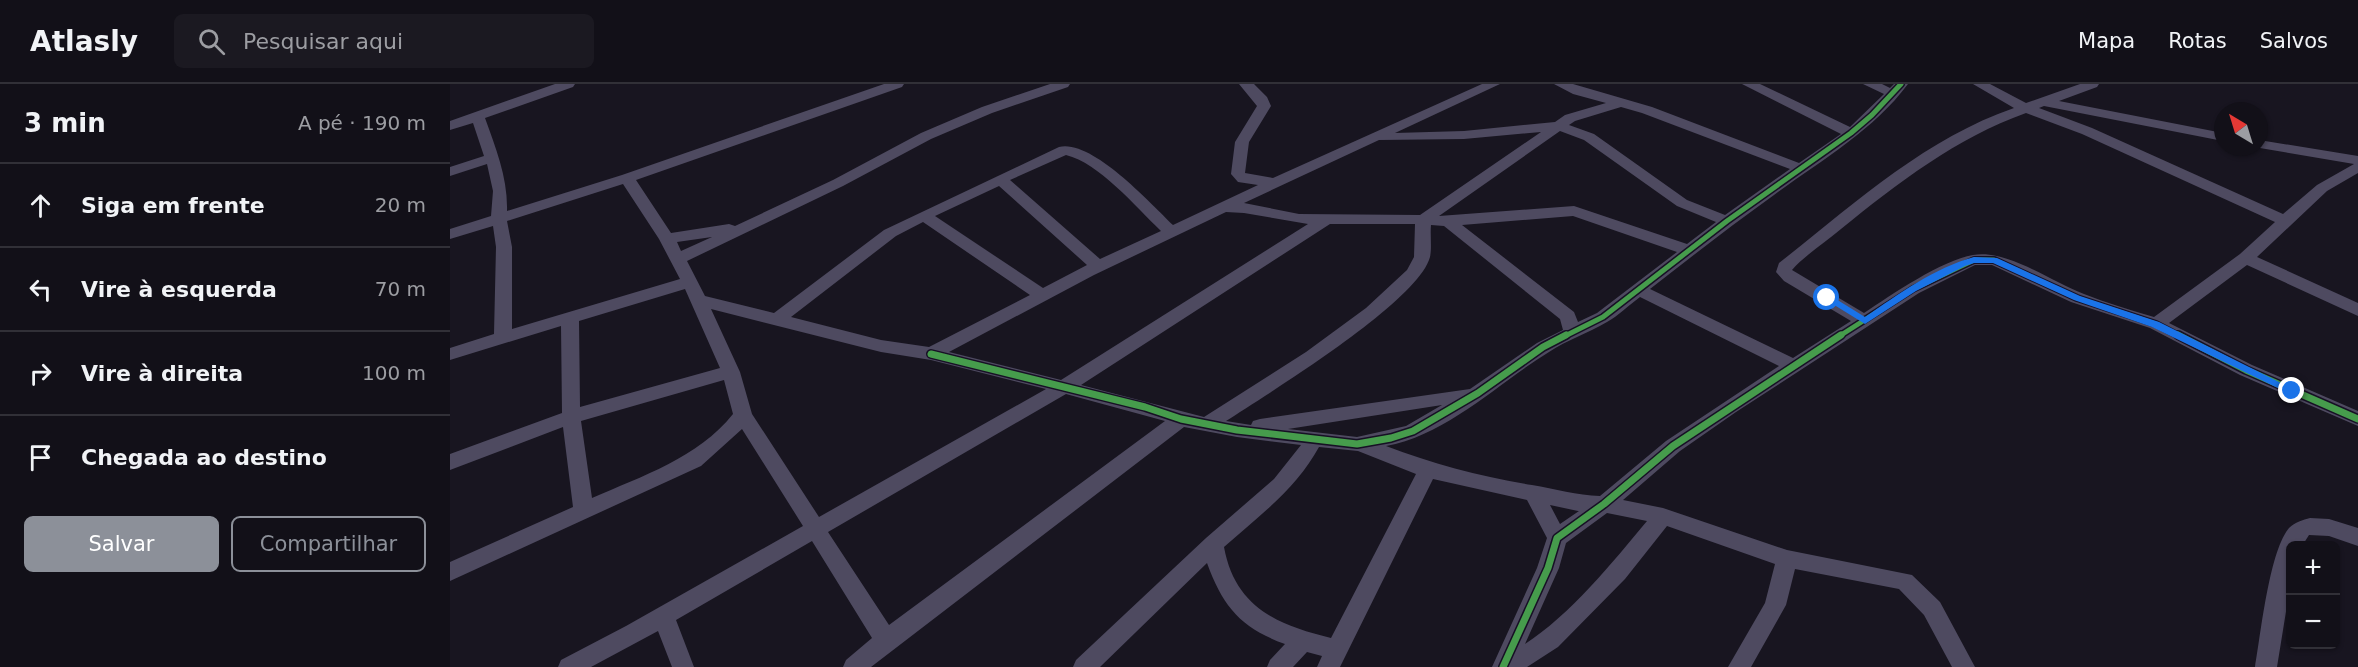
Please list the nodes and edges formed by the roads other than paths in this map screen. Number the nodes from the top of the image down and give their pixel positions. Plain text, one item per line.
1 (568, 84) edge
2 (897, 84) edge
3 (1063, 84) edge
4 (1246, 84) edge
5 (1493, 84) edge
6 (1561, 84) edge
7 (1749, 84) edge
8 (1870, 84) edge
9 (1980, 84) edge
10 (2092, 84) edge
11 (1472, 88) edge
12 (1896, 89) edge
13 (2042, 101) junction
14 (1618, 103) junction
15 (2023, 107) junction
16 (478, 118) junction
17 (450, 126) edge
18 (1560, 126) junction
19 (1851, 133) junction
20 (2214, 135) edge
21 (1366, 140) junction
22 (2268, 145) edge
23 (492, 158) junction
24 (2358, 160) edge
25 (2358, 167) edge
26 (1802, 169) junction
27 (450, 171) edge
28 (627, 178) junction
29 (1000, 179) junction
30 (1276, 183) junction
31 (1224, 208) junction
32 (924, 214) junction
33 (499, 218) junction
34 (1325, 220) junction
35 (1423, 220) junction
36 (1448, 221) junction
37 (1727, 221) junction
38 (2284, 221) junction
39 (745, 226) junction
40 (1170, 231) junction
41 (450, 234) edge
42 (667, 239) junction
43 (1690, 251) junction
44 (2246, 258) junction
45 (678, 259) junction
46 (1098, 266) junction
47 (689, 282) junction
48 (1639, 290) junction
49 (1041, 294) junction
50 (699, 300) junction
51 (2358, 310) edge
52 (570, 319) junction
53 (778, 319) junction
54 (1865, 321) junction
55 (2156, 324) junction
56 (1572, 332) junction
57 (503, 339) junction
58 (450, 354) edge
59 (931, 354) junction
60 (1794, 366) junction
61 (731, 372) junction
62 (1062, 388) junction
63 (1478, 393) junction
64 (743, 415) junction
65 (571, 417) junction
66 (1181, 419) junction
67 (2358, 419) edge
68 (1207, 424) junction
69 (1237, 430) junction
70 (1312, 440) junction
71 (1357, 444) junction
72 (450, 462) edge
73 (1428, 470) junction
74 (1533, 493) junction
75 (1605, 504) junction
76 (584, 512) junction
77 (1664, 516) junction
78 (814, 528) junction
79 (2358, 537) edge
80 (1557, 538) junction
81 (2292, 541) edge
82 (1213, 544) junction
83 (1787, 559) junction
84 (2286, 564) edge
85 (450, 572) edge
86 (663, 616) junction
87 (886, 640) junction
88 (1303, 641) junction
89 (1333, 658) edge
90 (569, 667) edge
91 (683, 667) edge
92 (854, 667) edge
93 (1084, 667) edge
94 (1278, 667) edge
95 (1505, 667) edge
96 (1739, 667) edge
97 (1964, 667) edge
98 (2266, 667) edge

1 - 16 street
2 - 28 street
3 - 39 street
4 - 30 street
5 - 11 street
6 - 14 street
7 - 19 street
8 - 12 street
9 - 15 street
10 - 13 street
11 - 21 street
12 - 19 street
13 - 15 street
13 - 20 street
14 - 18 street
14 - 26 street
15 - 38 street
15 - 54 street
16 - 17 street
16 - 23 street
18 - 21 street
18 - 35 street
18 - 37 street
19 - 26 street
21 - 30 street
22 - 24 street
23 - 27 street
23 - 33 street
25 - 38 street
26 - 37 street
28 - 33 street
28 - 42 street
29 - 32 street
29 - 40 street
29 - 46 street
30 - 31 street
31 - 34 street
31 - 40 street
32 - 49 street
32 - 53 street
33 - 41 street
33 - 57 street
34 - 35 street
34 - 62 street
35 - 36 street
35 - 68 street
36 - 43 street
36 - 56 street
37 - 43 street
38 - 44 street
39 - 42 street
39 - 45 street
40 - 46 street
42 - 45 street
43 - 48 street
44 - 51 street
44 - 55 street
45 - 47 street
46 - 49 street
47 - 50 street
47 - 52 street
48 - 56 street
48 - 60 street
49 - 59 street
50 - 53 street
50 - 61 street
52 - 57 street
52 - 65 street
53 - 59 street
54 - 55 street
54 - 60 street
55 - 67 street
56 - 63 street
57 - 58 street
59 - 62 street
60 - 75 street
61 - 64 street
61 - 65 street
62 - 66 street
62 - 78 street
63 - 69 street
63 - 71 street
64 - 76 street
64 - 78 street
65 - 72 street
65 - 76 street
66 - 68 street
66 - 87 street
68 - 69 street
69 - 70 street
70 - 71 street
70 - 82 street
71 - 73 street
73 - 74 street
73 - 89 street
74 - 75 street
74 - 80 street
75 - 77 street
75 - 80 street
76 - 85 street
77 - 83 street
77 - 95 street
78 - 86 street
78 - 87 street
79 - 81 street
80 - 95 street
82 - 88 street
82 - 93 street
83 - 96 street
83 - 97 street
84 - 98 street
86 - 90 street
86 - 91 street
87 - 92 street
88 - 89 street
88 - 94 street

